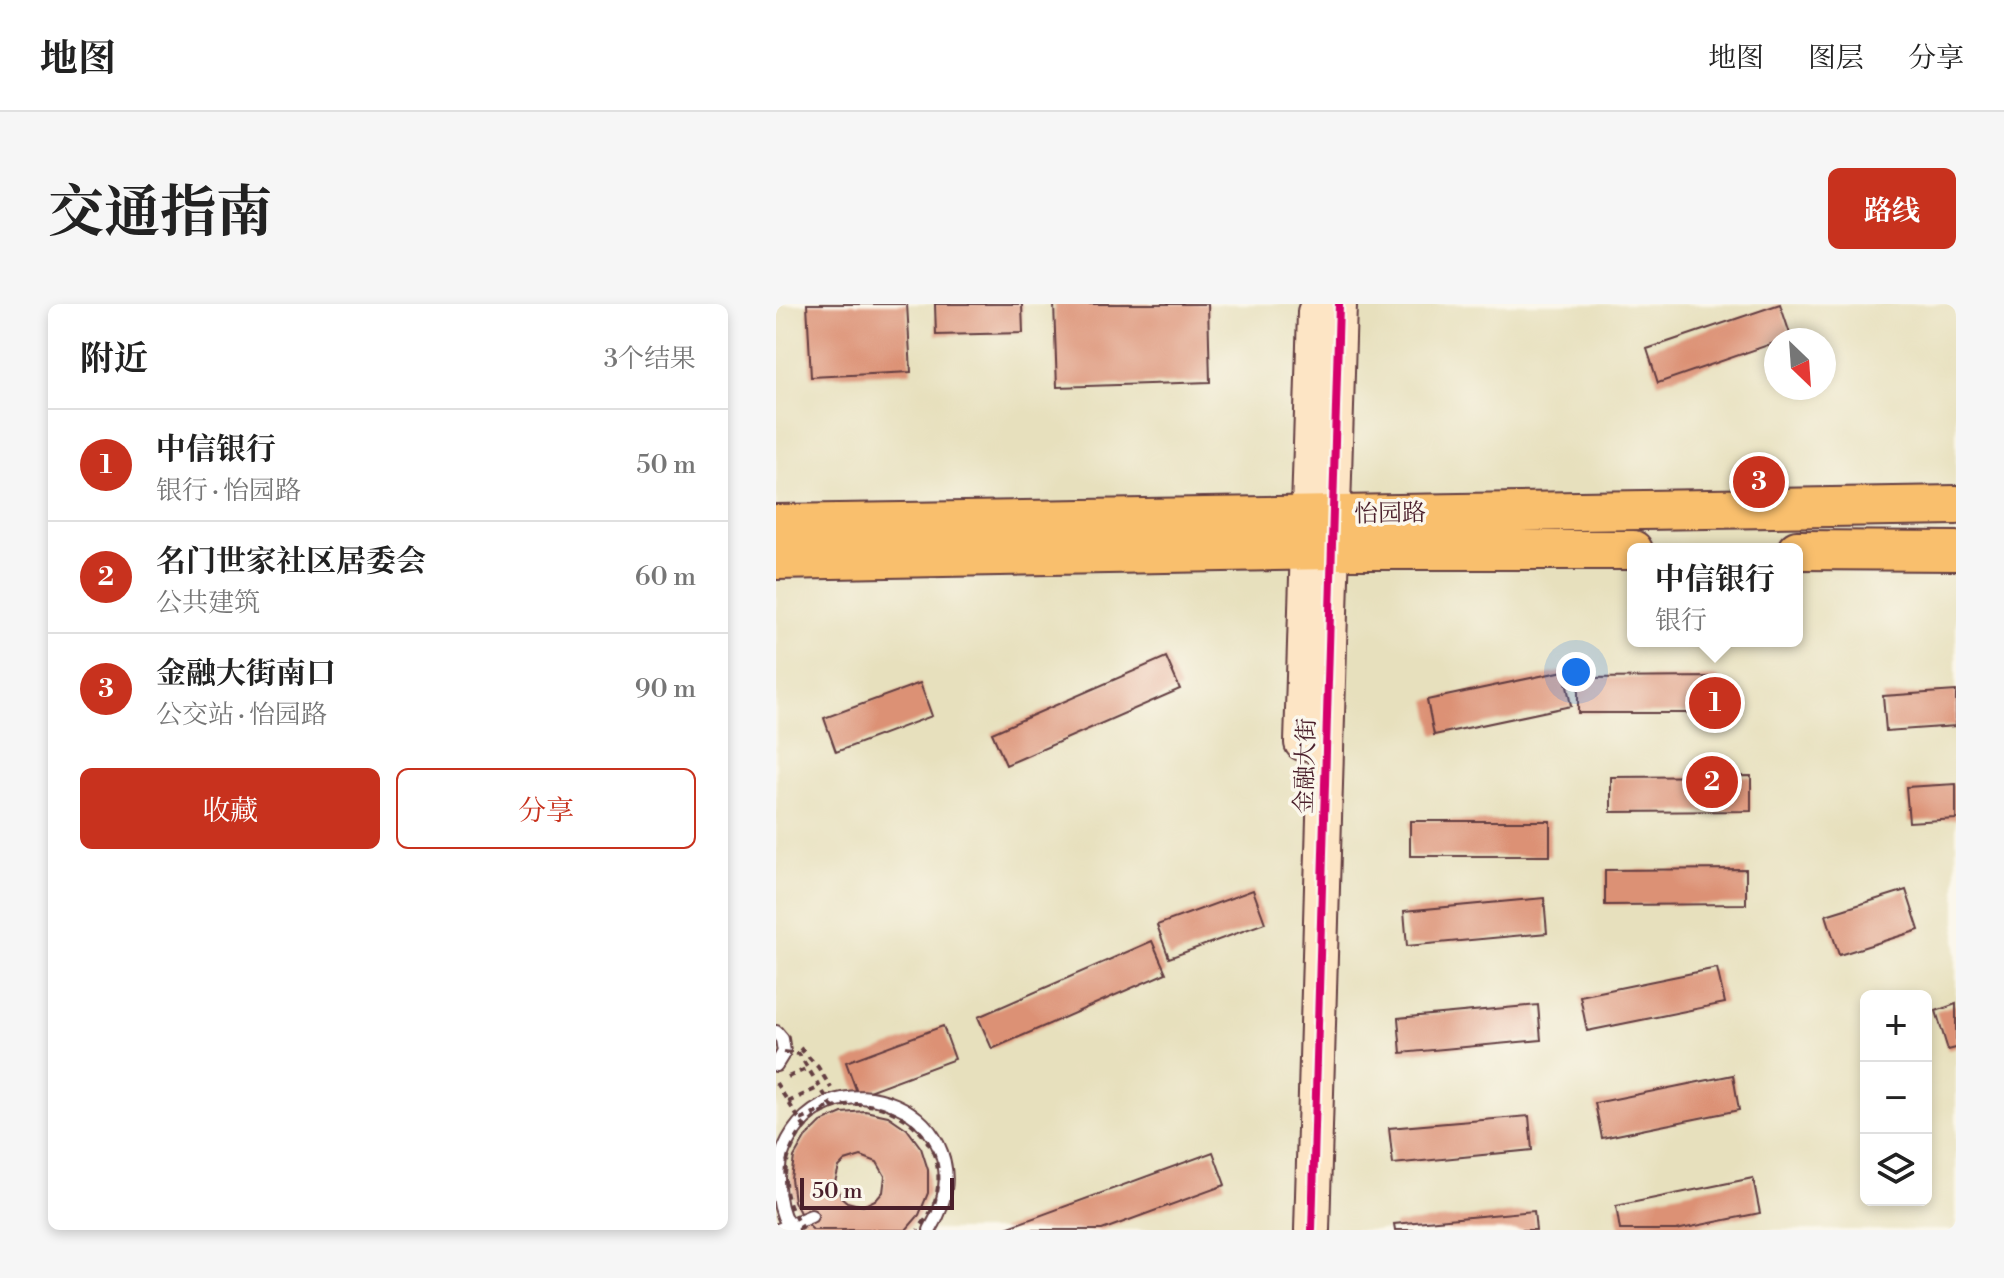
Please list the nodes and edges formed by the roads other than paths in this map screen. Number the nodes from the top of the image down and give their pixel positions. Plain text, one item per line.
1 (1316, 304) edge
2 (1339, 304) edge
3 (1956, 505) edge
4 (776, 524) edge
5 (1319, 532) junction
6 (1627, 550) edge
7 (1803, 550) edge
8 (1956, 551) edge
9 (776, 560) edge
10 (781, 1042) edge
11 (776, 1065) edge
12 (811, 1216) dead end
13 (786, 1229) edge
14 (930, 1230) edge
15 (1291, 1230) edge
16 (1312, 1230) edge

1 - 5 street, 金融大街
2 - 5 street, 金融大街
3 - 5 main road, 怡园路
4 - 5 main road, 怡园路
5 - 6 main road, 怡园路
5 - 9 main road, 怡园路
5 - 15 street, 金融大街
5 - 16 street, 金融大街
7 - 8 main road
10 - 11 lane
12 - 13 lane
13 - 14 lane

